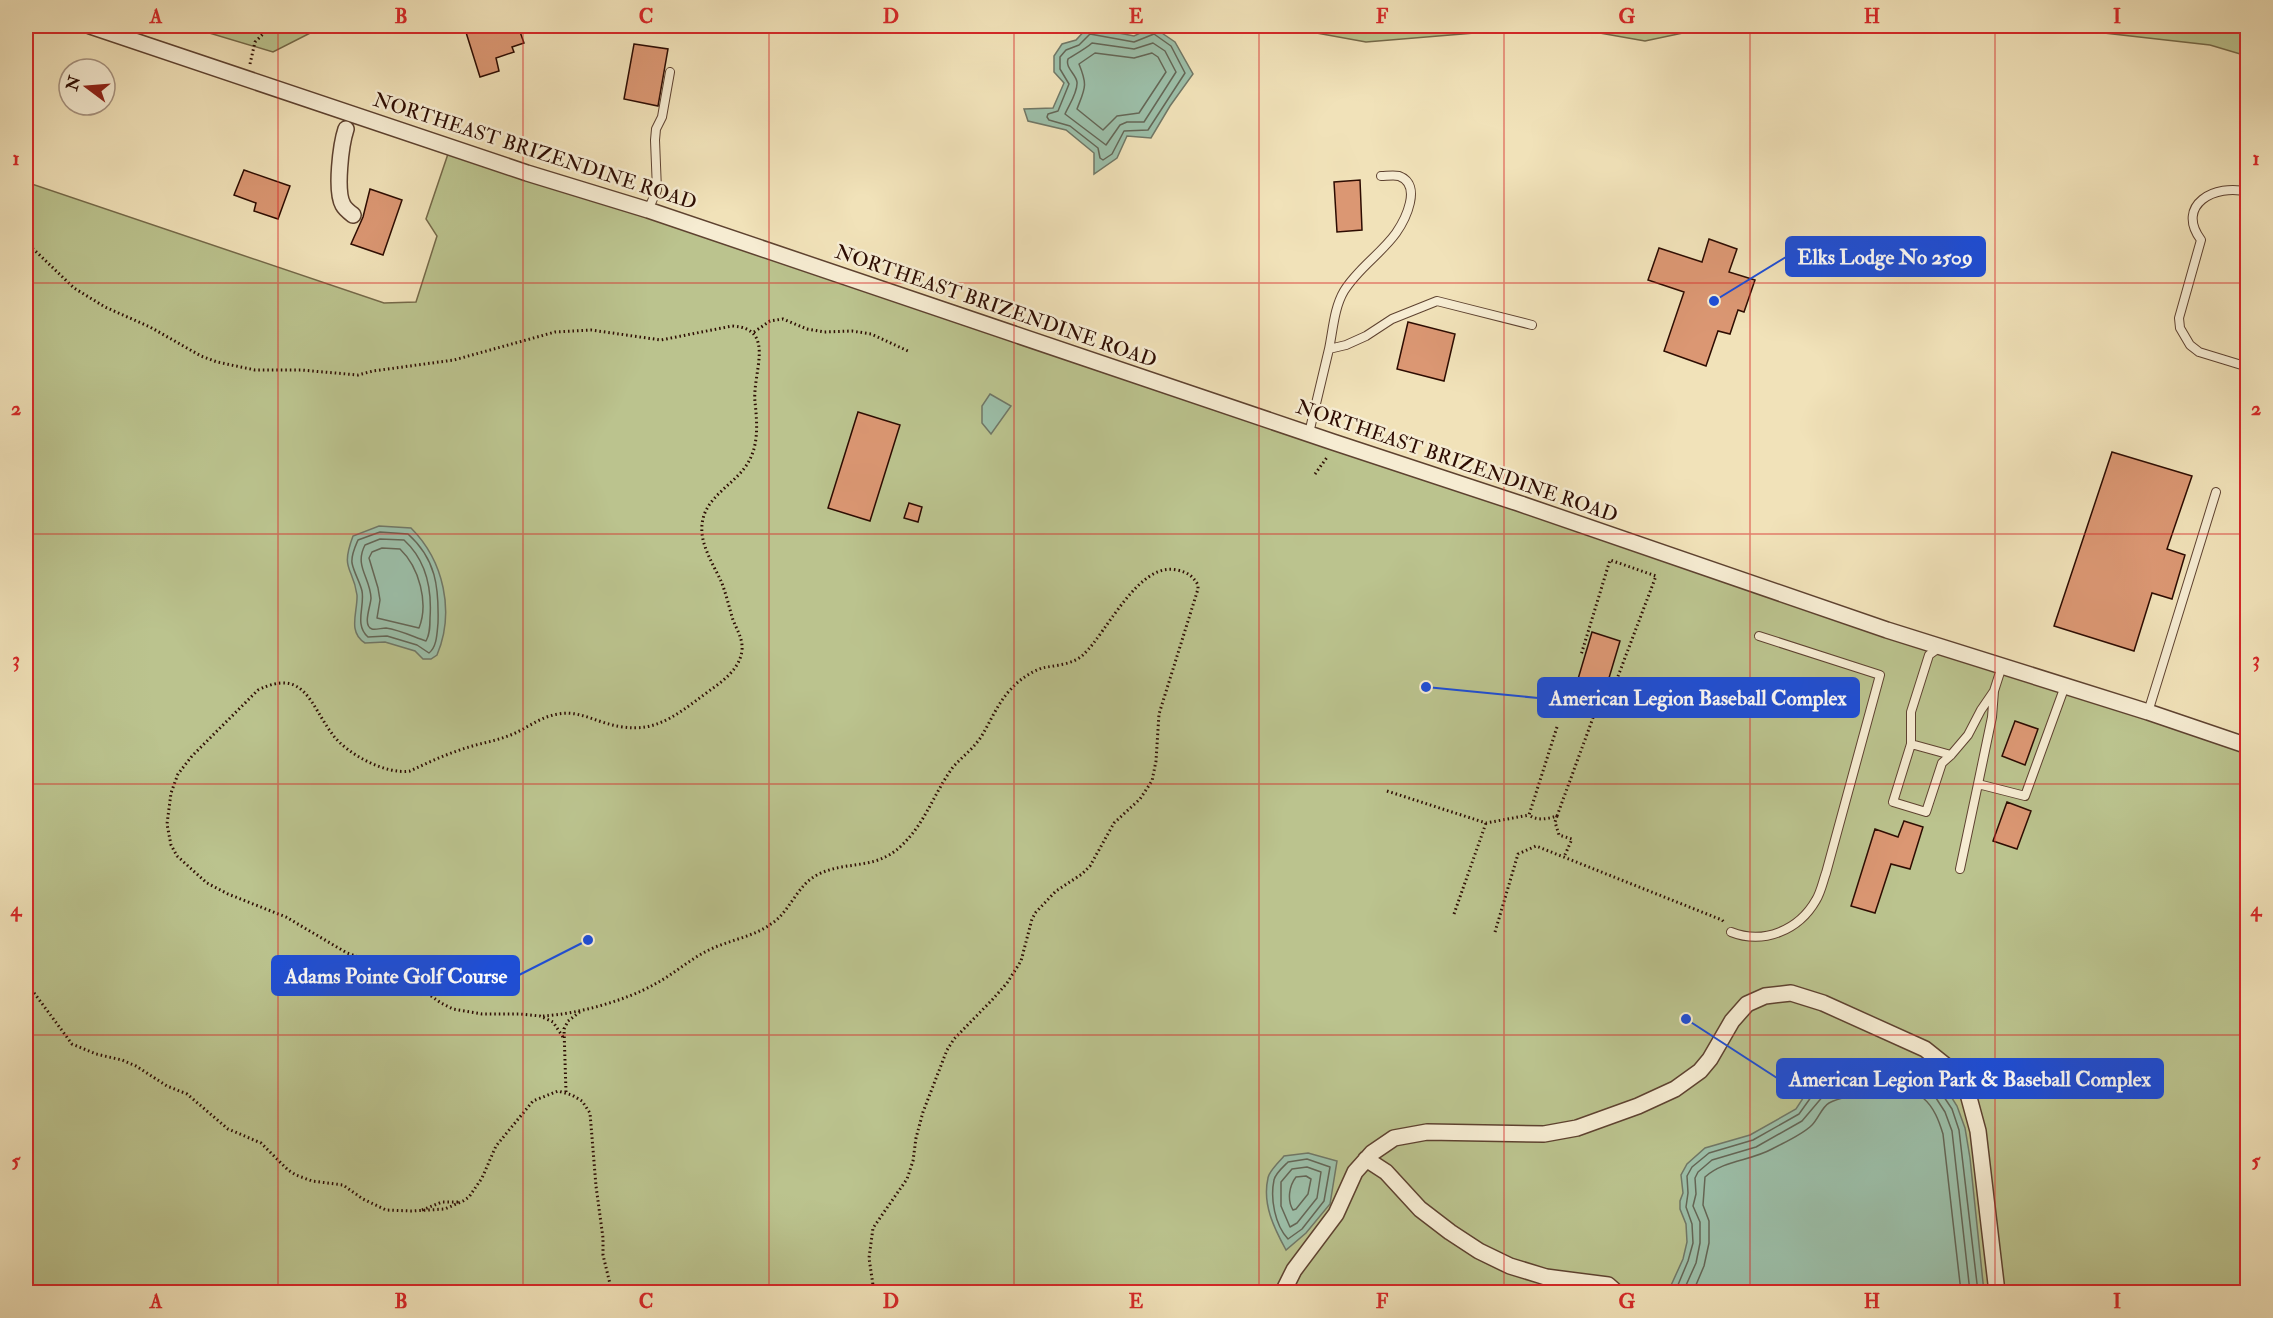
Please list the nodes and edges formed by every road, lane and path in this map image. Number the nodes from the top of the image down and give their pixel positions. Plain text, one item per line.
1 (90, 26) edge
2 (272, 26) edge
3 (670, 72) dead end
4 (246, 77) junction
5 (346, 129) dead end
6 (1381, 176) dead end
7 (2247, 192) edge
8 (648, 210) junction
9 (353, 214) dead end
10 (26, 242) edge
11 (1532, 325) dead end
12 (753, 332) junction
13 (1329, 349) junction
14 (908, 351) dead end
15 (2247, 367) edge
16 (1309, 433) junction
17 (1333, 442) junction
18 (1315, 474) dead end
19 (2216, 492) dead end
20 (1759, 636) dead end
21 (1941, 647) junction
22 (1581, 655) dead end
23 (2002, 666) junction
24 (1579, 682) dead end
25 (2065, 686) junction
26 (1994, 692) junction
27 (1601, 696) junction
28 (2148, 712) junction
29 (1557, 727) dead end
30 (1911, 744) junction
31 (2247, 746) edge
32 (1951, 756) junction
33 (1978, 784) junction
34 (1387, 791) dead end
35 (1529, 815) junction
36 (1557, 816) junction
37 (1486, 823) junction
38 (1564, 857) junction
39 (1960, 869) dead end
40 (1454, 914) dead end
41 (1495, 932) dead end
42 (1731, 932) joint
43 (26, 982) edge
44 (583, 1009) junction
45 (539, 1016) junction
46 (563, 1038) junction
47 (566, 1092) junction
48 (1366, 1159) junction
49 (460, 1202) junction
50 (421, 1211) junction
51 (1546, 1277) junction
52 (612, 1293) edge
53 (874, 1293) edge
54 (1283, 1293) edge
55 (1562, 1293) edge
56 (1616, 1293) edge
57 (1997, 1293) edge

1 - 4 street, NORTHEAST BRIZENDINE ROAD
2 - 4 path
3 - 8 lane
4 - 8 street, NORTHEAST BRIZENDINE ROAD
5 - 9 street
6 - 13 lane
7 - 15 lane
8 - 16 street, NORTHEAST BRIZENDINE ROAD
10 - 12 path
11 - 13 lane
12 - 14 path
12 - 45 path
13 - 16 lane
16 - 17 street, NORTHEAST BRIZENDINE ROAD
17 - 18 path
17 - 21 street, NORTHEAST BRIZENDINE ROAD
19 - 28 lane
20 - 42 lane
21 - 23 street, NORTHEAST BRIZENDINE ROAD
21 - 30 lane
22 - 27 path
23 - 25 street, NORTHEAST BRIZENDINE ROAD
23 - 26 lane
24 - 27 path
25 - 28 street, NORTHEAST BRIZENDINE ROAD
25 - 33 lane
26 - 32 lane
26 - 33 lane
27 - 36 path
28 - 31 street, NORTHEAST BRIZENDINE ROAD
29 - 35 path
30 - 32 lane
30 - 32 lane
33 - 39 lane
34 - 37 path
35 - 36 path
35 - 37 path
36 - 38 path
37 - 40 path
38 - 41 path
38 - 42 path
43 - 50 path
44 - 45 path
44 - 46 path
44 - 53 path
45 - 46 path
46 - 47 path
47 - 49 path
47 - 52 path
48 - 51 street
48 - 54 street
48 - 57 street
49 - 50 path
49 - 50 path
51 - 55 street
51 - 56 street

